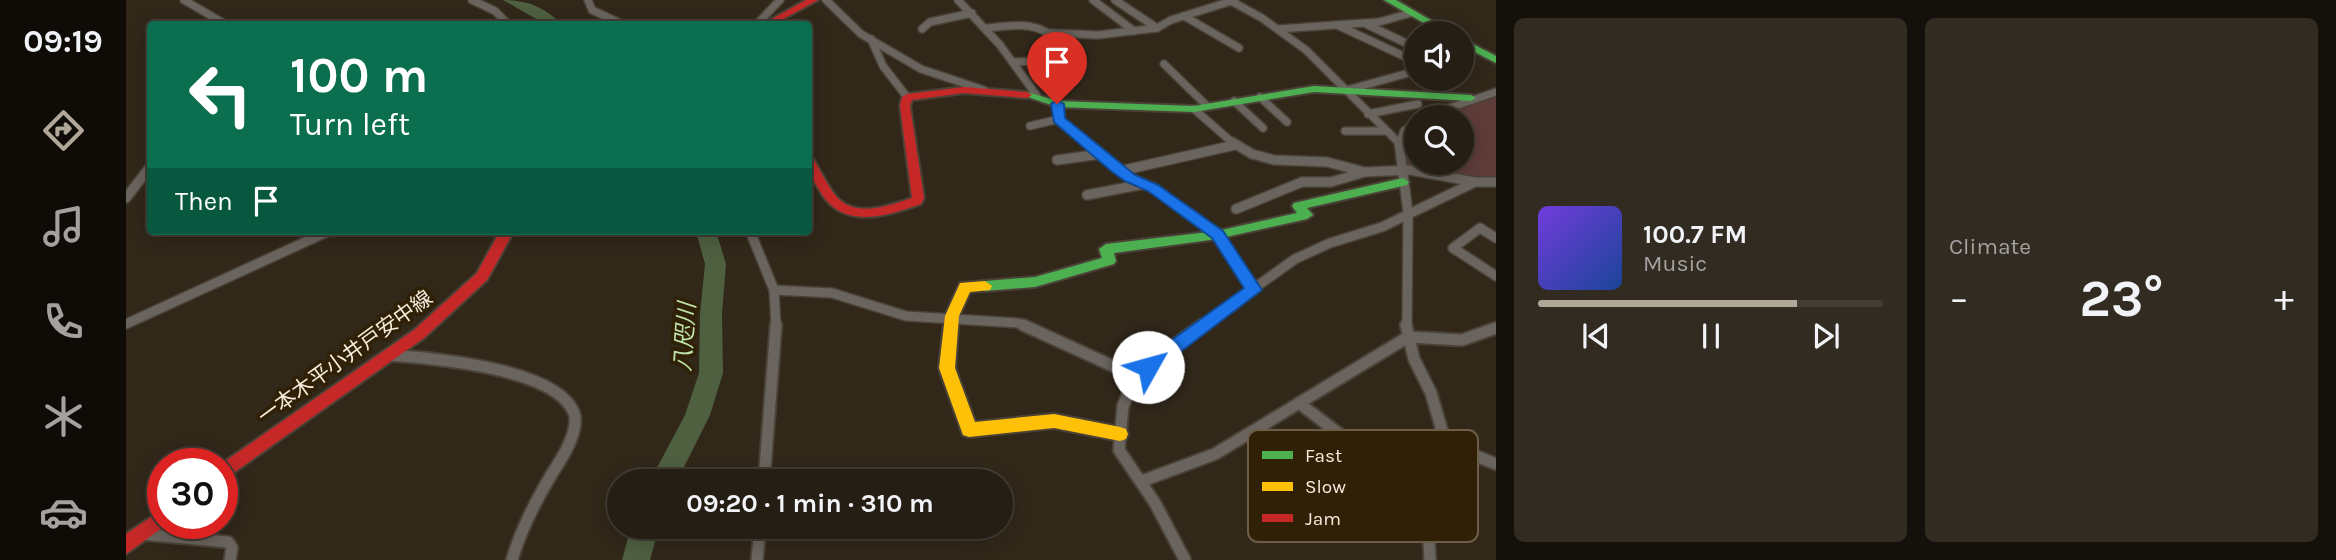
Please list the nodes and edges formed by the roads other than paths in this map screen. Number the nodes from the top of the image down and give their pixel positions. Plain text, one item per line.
1 (184, 0) edge
2 (472, 0) edge
3 (588, 0) edge
4 (780, 0) edge
5 (813, 0) edge
6 (826, 0) edge
7 (958, 0) edge
8 (1094, 0) edge
9 (1115, 0) edge
10 (1389, 0) edge
11 (1233, 1) edge
12 (972, 13) junction
13 (1411, 13) junction
14 (1184, 16) junction
15 (220, 21) edge
16 (506, 21) edge
17 (616, 21) edge
18 (760, 21) edge
19 (774, 21) edge
20 (1426, 21) edge
21 (1364, 23) junction
22 (1336, 25) junction
23 (987, 28) junction
24 (1157, 28) junction
25 (922, 29) dead end
26 (1278, 29) junction
27 (1134, 31) junction
28 (1052, 33) junction
29 (871, 38) junction
30 (1060, 43) dead end
31 (1404, 43) edge
32 (1239, 48) dead end
33 (1474, 48) edge
34 (1404, 56) edge
35 (1076, 59) dead end
36 (1496, 60) edge
37 (1015, 62) junction
38 (1164, 64) dead end
39 (1404, 74) edge
40 (984, 90) junction
41 (1347, 90) junction
42 (1496, 92) edge
43 (1037, 96) junction
44 (907, 97) junction
45 (1260, 97) junction
46 (1471, 98) junction
47 (1234, 101) junction
48 (1418, 104) dead end
49 (1453, 105) edge
50 (1200, 107) junction
51 (1058, 112) junction
52 (1368, 114) junction
53 (1287, 121) dead end
54 (1030, 126) dead end
55 (1262, 128) dead end
56 (1345, 131) dead end
57 (1384, 131) junction
58 (1404, 131) edge
59 (1399, 143) junction
60 (1235, 145) junction
61 (1101, 154) junction
62 (1058, 160) dead end
63 (812, 167) edge
64 (147, 171) edge
65 (1120, 171) junction
66 (1365, 172) junction
67 (1402, 176) junction
68 (1475, 181) junction
69 (1496, 181) edge
70 (1145, 184) junction
71 (1087, 195) dead end
72 (126, 198) edge
73 (1236, 209) dead end
74 (1408, 213) junction
75 (1217, 234) junction
76 (320, 235) edge
77 (505, 235) edge
78 (752, 235) edge
79 (1496, 238) edge
80 (1496, 276) edge
81 (774, 290) junction
82 (1254, 290) junction
83 (951, 321) junction
84 (126, 324) edge
85 (1496, 328) edge
86 (1408, 337) junction
87 (390, 355) junction
88 (1137, 377) junction
89 (1299, 403) junction
90 (1255, 430) edge
91 (1334, 430) edge
92 (1442, 430) edge
93 (1120, 434) junction
94 (1248, 434) edge
95 (1478, 457) edge
96 (238, 462) edge
97 (1496, 464) edge
98 (765, 469) edge
99 (1142, 481) junction
100 (147, 529) edge
101 (140, 534) junction
102 (759, 539) edge
103 (1429, 542) edge
104 (126, 545) edge
105 (230, 560) edge
106 (512, 560) edge
107 (757, 560) edge
108 (1185, 560) edge
109 (1430, 560) edge

1 - 15 street
2 - 16 street
3 - 17 street
4 - 18 street
5 - 19 street
6 - 29 street
7 - 12 street
8 - 27 street
9 - 24 street
10 - 13 street
11 - 14 street
11 - 26 street
12 - 23 street
12 - 25 street
13 - 20 street
13 - 21 street
14 - 24 street
14 - 32 street
21 - 22 street
21 - 31 street
22 - 26 street
22 - 34 street
23 - 28 street
23 - 37 street
24 - 27 street
26 - 41 street
27 - 28 street
28 - 30 street
29 - 40 street
29 - 44 street
33 - 36 street
35 - 37 street
37 - 43 street
38 - 50 street
39 - 41 street
40 - 43 street
40 - 44 street
41 - 45 street
41 - 46 street
41 - 52 street
42 - 46 street
43 - 51 street
44 - 63 street
45 - 47 street
45 - 53 street
46 - 49 street
47 - 50 street
47 - 55 street
48 - 52 street
50 - 51 street
50 - 60 street
51 - 54 street
51 - 61 street
52 - 57 street
56 - 57 street
57 - 59 street
58 - 59 street
59 - 67 street
60 - 65 street
60 - 66 street
61 - 62 street
61 - 65 street
64 - 72 street
65 - 70 street
66 - 67 street
66 - 73 street
67 - 68 street
67 - 74 street
67 - 75 street
68 - 69 street
68 - 74 street
70 - 71 street
70 - 75 street
74 - 82 street
74 - 86 street
75 - 82 street
75 - 83 street
76 - 84 street
77 - 87 street, 一本木平小井戸安中線
78 - 81 street
79 - 80 street
81 - 83 street
81 - 98 street
82 - 88 street
83 - 88 street
83 - 93 street
85 - 86 street
86 - 89 street
86 - 92 street
87 - 96 street, 一本木平小井戸安中線
87 - 106 street
88 - 93 street
89 - 90 street
89 - 91 street
93 - 99 street
94 - 99 street
95 - 97 street
99 - 108 street
100 - 101 street
101 - 104 street
101 - 105 street
102 - 107 street
103 - 109 street

